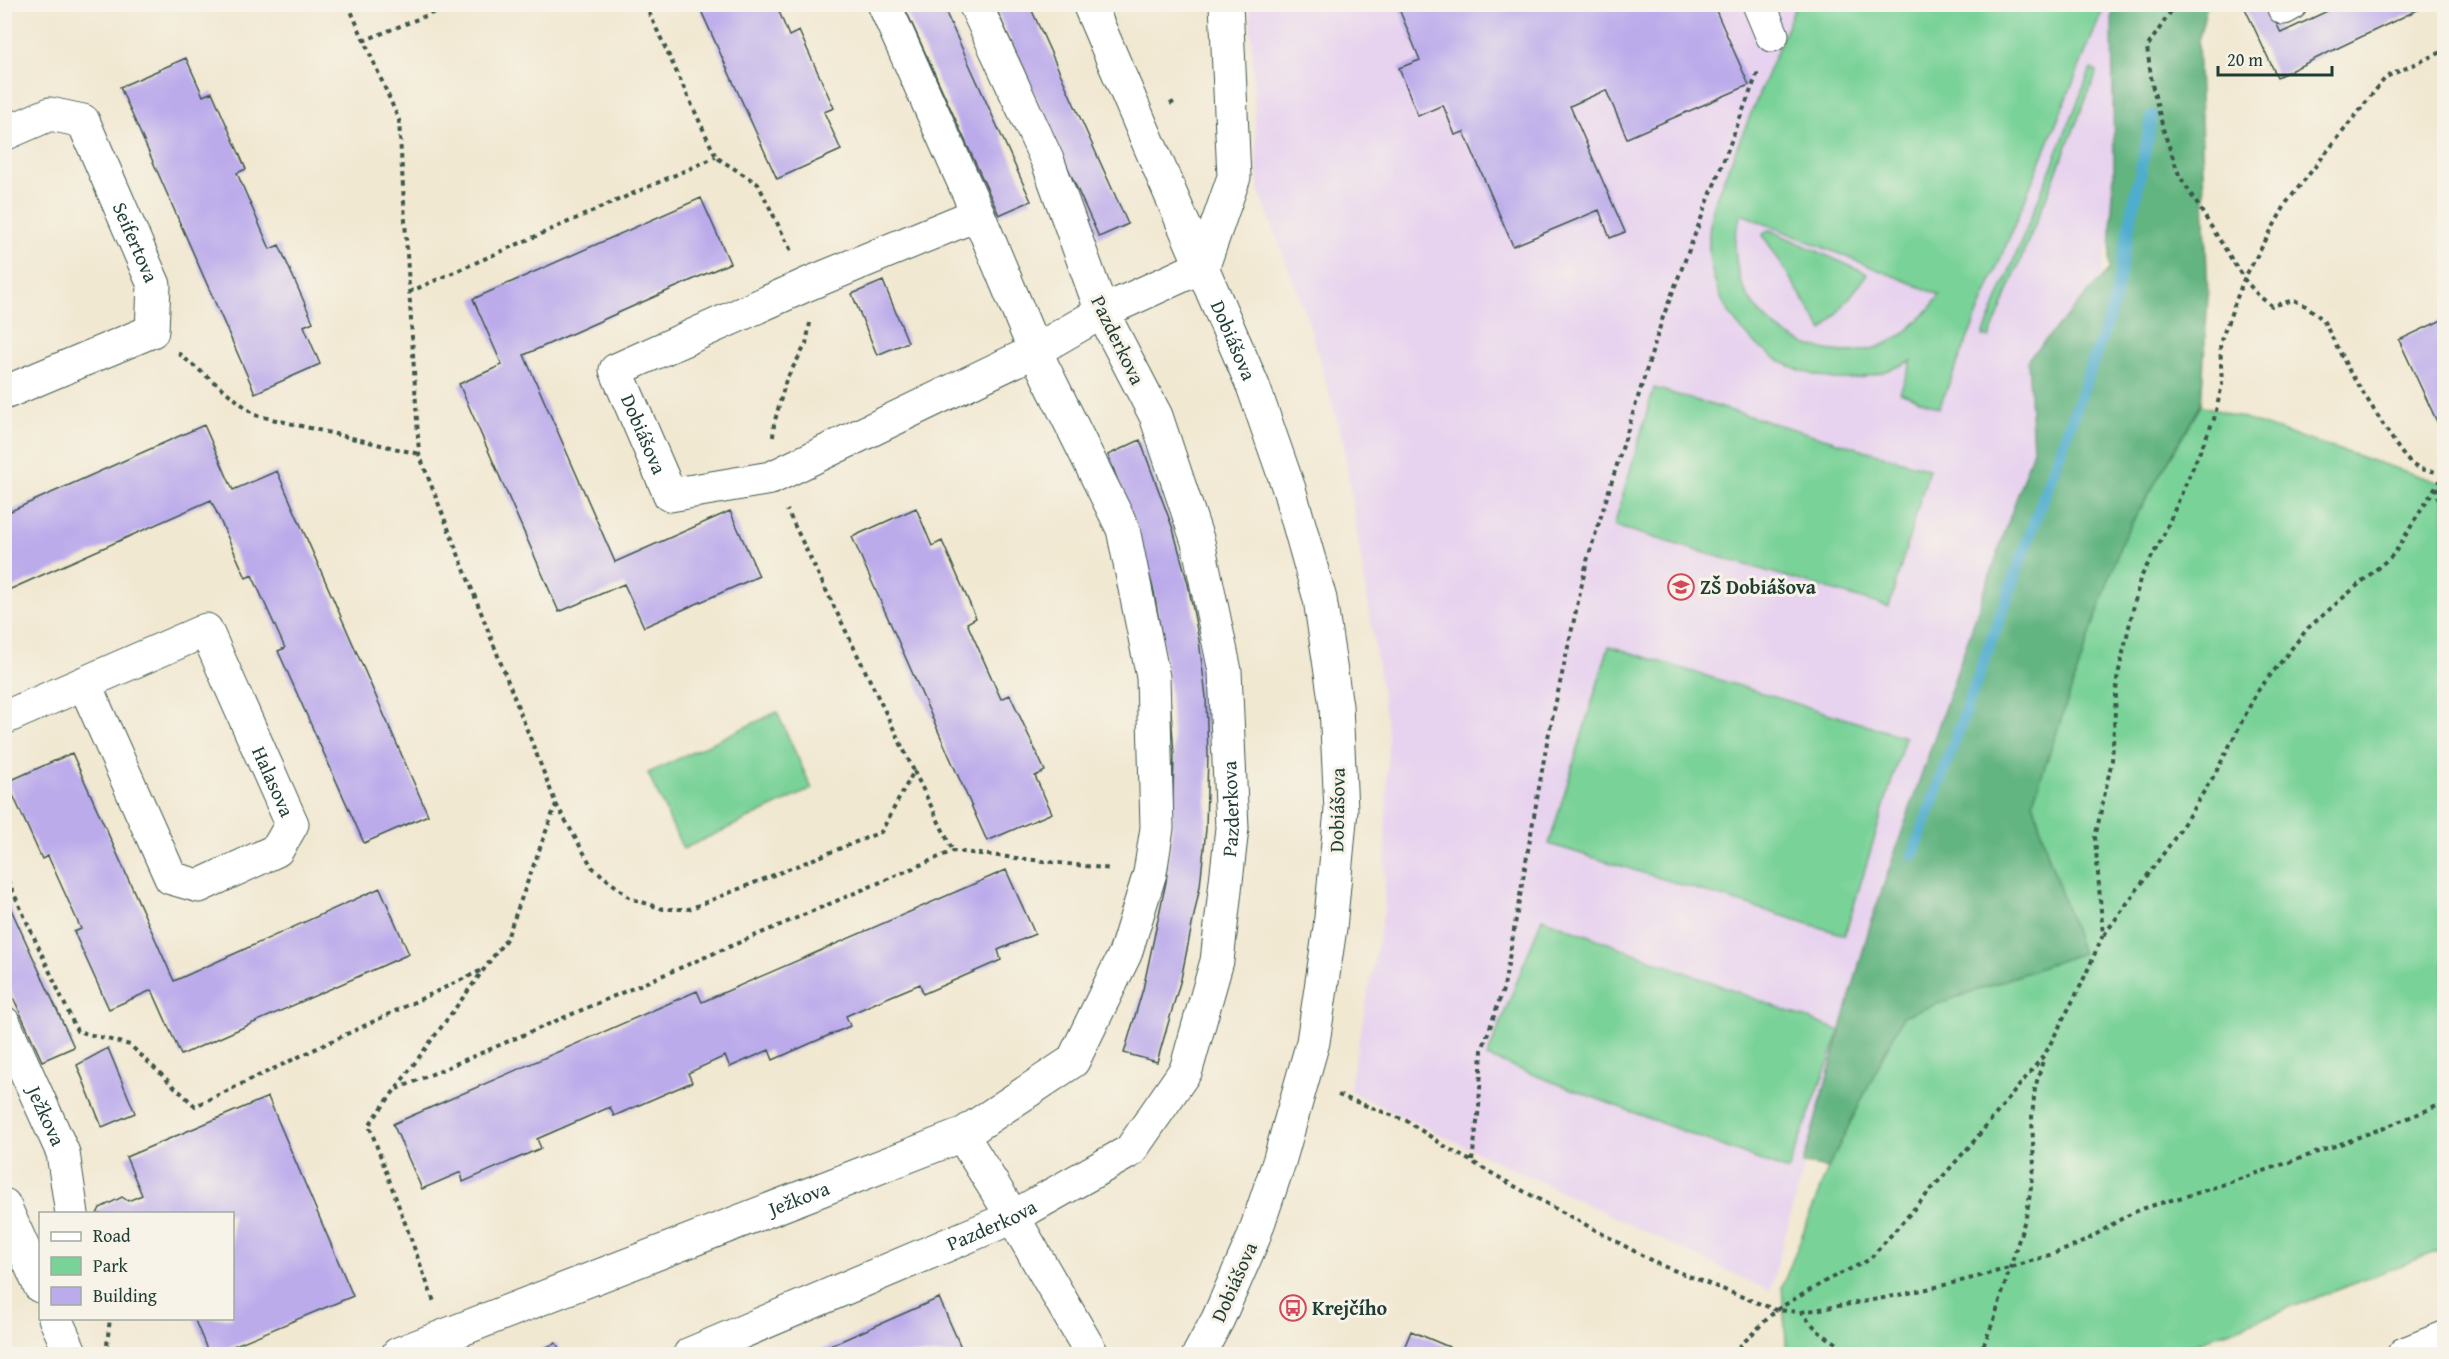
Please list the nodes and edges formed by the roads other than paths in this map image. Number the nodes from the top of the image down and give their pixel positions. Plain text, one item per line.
1 (884, 4) edge
2 (975, 4) edge
3 (1089, 4) edge
4 (1226, 4) edge
5 (1759, 4) edge
6 (1772, 35) road end
7 (4, 134) edge
8 (978, 214) junction
9 (1203, 266) junction
10 (1102, 312) junction
11 (1035, 351) junction
12 (4, 393) edge
13 (84, 683) junction
14 (4, 718) edge
15 (4, 1023) edge
16 (962, 1135) junction
17 (4, 1205) edge
18 (72, 1212) edge
19 (1013, 1217) junction
20 (39, 1284) edge
21 (56, 1320) edge
22 (2445, 1338) edge
23 (71, 1354) edge
24 (398, 1354) edge
25 (690, 1354) edge
26 (1092, 1354) edge
27 (1199, 1354) edge
28 (2404, 1354) edge

1 - 8 street
2 - 10 street, Pazderkova
3 - 9 street, Dobiášova
4 - 9 street
5 - 6 street
7 - 12 street, Seifertova
8 - 11 street
8 - 11 street, Dobiášova
9 - 10 street, Dobiášova
9 - 27 street, Dobiášova
10 - 11 street, Dobiášova
10 - 19 street, Pazderkova
11 - 16 street
13 - 13 street, Halasova
13 - 14 street, Halasova
15 - 18 street, Ježkova
16 - 19 street
16 - 24 street, Ježkova
17 - 20 street
19 - 25 street, Pazderkova
19 - 26 street
21 - 23 street
22 - 28 street

